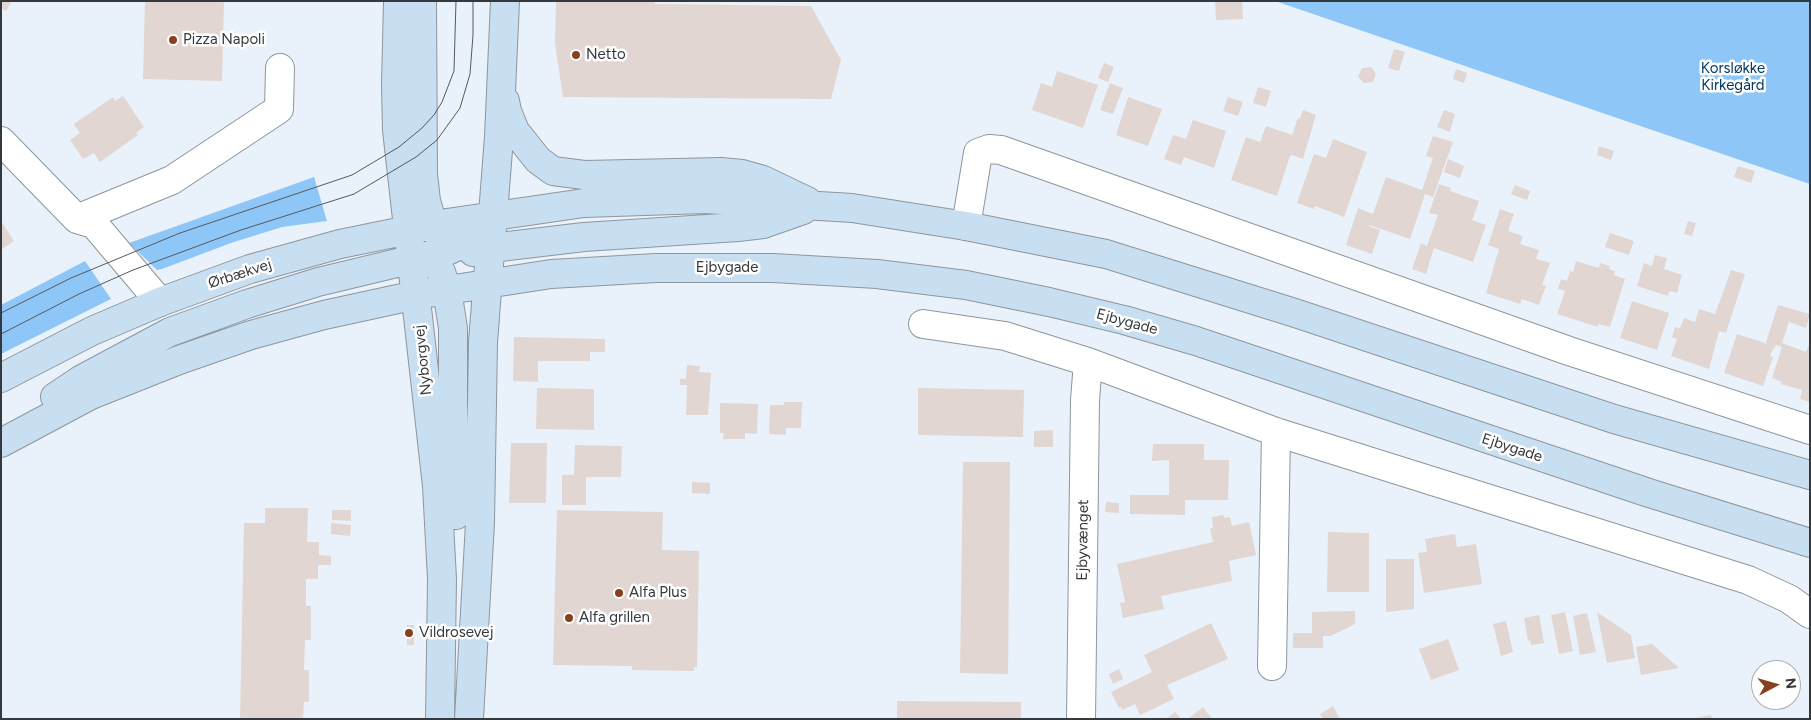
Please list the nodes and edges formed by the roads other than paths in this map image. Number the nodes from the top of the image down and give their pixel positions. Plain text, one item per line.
1 (398, 1) edge
2 (422, 1) edge
3 (505, 1) edge
4 (280, 68) dead end
5 (502, 89) junction
6 (1, 141) edge
7 (817, 206) junction
8 (494, 215) junction
9 (77, 218) junction
10 (966, 226) junction
11 (421, 227) junction
12 (491, 248) junction
13 (438, 264) junction
14 (489, 282) junction
15 (416, 295) junction
16 (160, 302) junction
17 (923, 324) dead end
18 (1088, 362) junction
19 (1, 378) edge
20 (1810, 430) edge
21 (1, 432) edge
22 (1276, 432) junction
23 (1, 443) edge
24 (1810, 475) edge
25 (1810, 542) edge
26 (1810, 614) edge
27 (1272, 666) dead end
28 (469, 715) edge
29 (440, 719) edge
30 (1081, 719) edge

1 - 11 main road
2 - 11 main road
3 - 5 main road
4 - 9 street
5 - 7 main road
5 - 8 main road
6 - 9 street
7 - 8 main road
7 - 10 main road
7 - 12 main road
8 - 11 main road, Ørbækvej
8 - 12 main road
8 - 13 main road
9 - 16 street
10 - 20 street
10 - 24 main road
11 - 13 main road
11 - 13 main road
11 - 16 main road, Ørbækvej
12 - 13 main road
12 - 14 main road
13 - 14 main road, Ejbygade
13 - 15 main road, Ejbygade
13 - 21 main road
13 - 28 main road
14 - 25 main road, Ejbygade
14 - 28 main road
15 - 23 main road
15 - 29 main road, Nyborgvej
16 - 19 main road, Ørbækvej
17 - 18 street
18 - 22 street
18 - 30 street, Ejbyvænget
22 - 26 street
22 - 27 street

